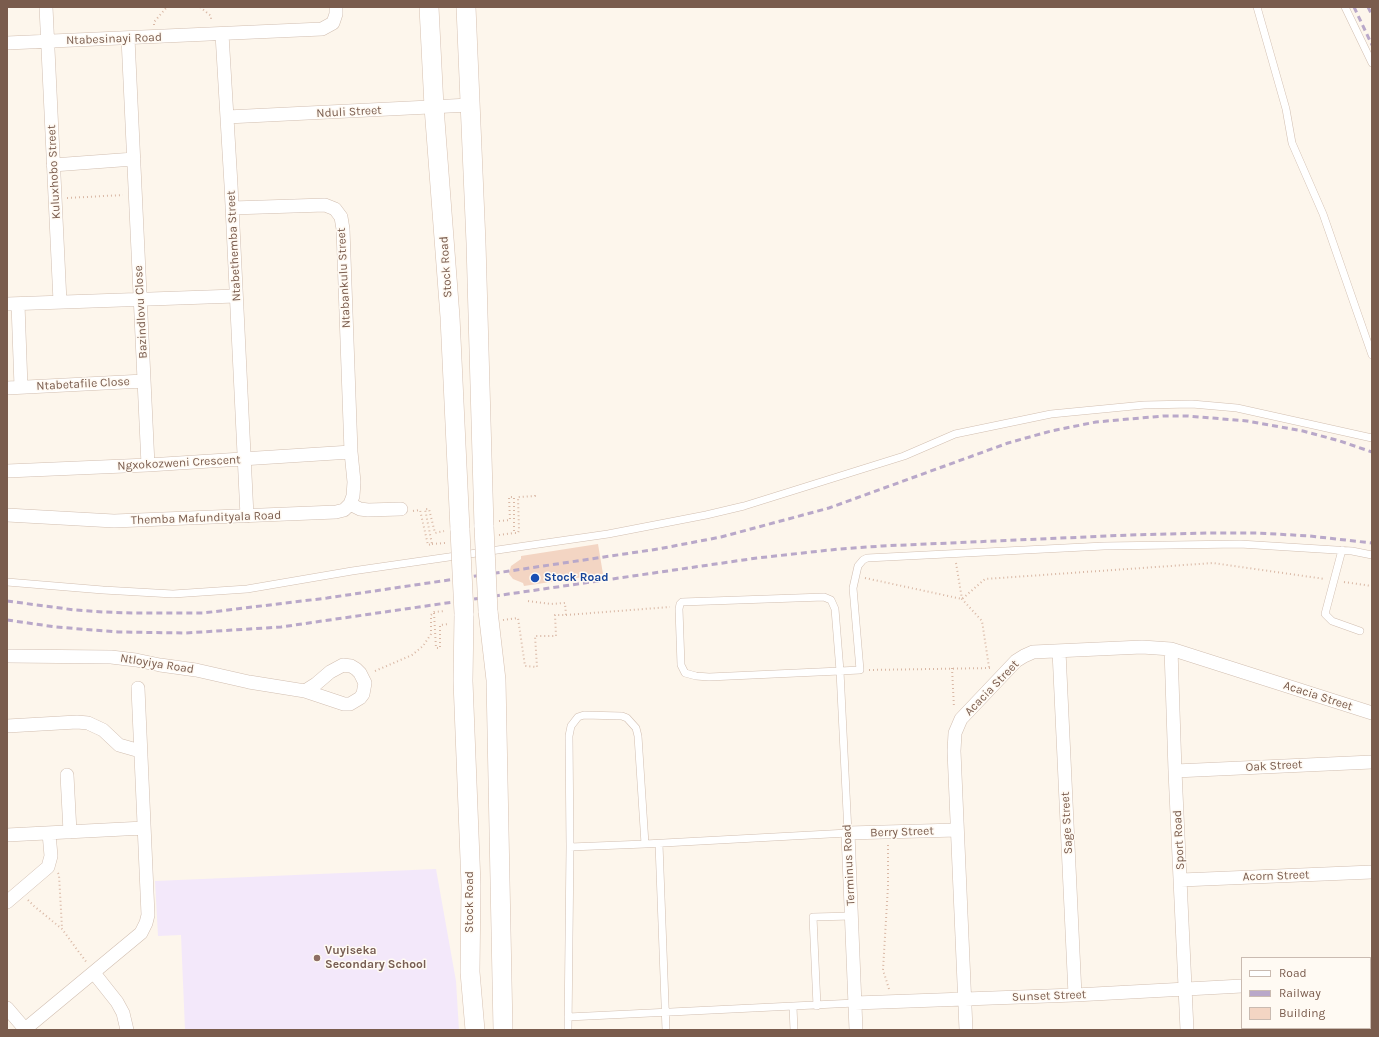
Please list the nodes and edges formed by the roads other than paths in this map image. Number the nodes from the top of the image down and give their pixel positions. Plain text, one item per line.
1 (46, 7) edge
2 (336, 7) edge
3 (429, 7) edge
4 (466, 7) edge
5 (1258, 7) edge
6 (1345, 7) edge
7 (217, 34) junction
8 (128, 38) junction
9 (48, 42) junction
10 (7, 43) edge
11 (1372, 63) edge
12 (470, 105) junction
13 (434, 107) junction
14 (227, 118) junction
15 (134, 159) junction
16 (53, 165) junction
17 (232, 208) junction
18 (236, 296) junction
19 (141, 299) junction
20 (60, 302) junction
21 (12, 304) edge
22 (1372, 355) edge
23 (144, 381) junction
24 (21, 387) junction
25 (7, 388) edge
26 (1372, 438) edge
27 (351, 452) junction
28 (244, 459) junction
29 (148, 465) junction
30 (7, 471) edge
31 (350, 504) junction
32 (408, 510) road end
33 (7, 515) edge
34 (247, 516) junction
35 (1342, 550) junction
36 (1372, 555) edge
37 (7, 582) edge
38 (1360, 631) dead end
39 (1171, 649) junction
40 (1059, 650) junction
41 (7, 656) edge
42 (840, 671) junction
43 (138, 688) dead end
44 (305, 691) dead end
45 (1372, 713) edge
46 (7, 726) edge
47 (140, 751) junction
48 (1372, 762) edge
49 (1175, 771) junction
50 (67, 775) dead end
51 (144, 828) junction
52 (957, 830) junction
53 (70, 832) junction
54 (49, 833) junction
55 (848, 833) junction
56 (7, 835) edge
57 (645, 844) junction
58 (658, 844) junction
59 (570, 847) junction
60 (1372, 872) edge
61 (1181, 880) junction
62 (7, 902) edge
63 (852, 916) junction
64 (94, 973) junction
65 (1241, 986) edge
66 (1185, 988) junction
67 (1075, 995) junction
68 (964, 999) junction
69 (855, 1003) junction
70 (817, 1006) junction
71 (793, 1007) junction
72 (7, 1008) edge
73 (665, 1013) junction
74 (568, 1017) junction
75 (25, 1030) edge
76 (127, 1030) edge
77 (475, 1030) edge
78 (503, 1030) edge
79 (568, 1030) edge
80 (666, 1030) edge
81 (794, 1030) edge
82 (856, 1030) edge
83 (966, 1030) edge
84 (1187, 1030) edge

1 - 9 street, Kuluxhobo Street
2 - 7 street, Ntabesinayi Road
3 - 13 main road, Stock Road
4 - 12 main road
5 - 22 lane
6 - 11 lane
7 - 8 street, Ntabesinayi Road
7 - 14 street, Ntabethemba Street
8 - 9 street, Ntabesinayi Road
8 - 15 street, Bazindlovu Close
9 - 10 street, Ntabesinayi Road
9 - 16 street, Kuluxhobo Street
12 - 13 street, Nduli Street
12 - 78 main road, bridge
13 - 14 street, Nduli Street
13 - 77 main road, Stock Road, bridge
14 - 17 street, Ntabethemba Street
15 - 16 street
15 - 19 street, Bazindlovu Close
16 - 20 street, Kuluxhobo Street
17 - 18 street, Ntabethemba Street
17 - 27 street, Ntabankulu Street
18 - 19 street
18 - 28 street, Ntabethemba Street
19 - 20 street
19 - 23 street, Bazindlovu Close
20 - 21 street
21 - 24 street, Ntabetafile Close
23 - 24 street, Ntabetafile Close
23 - 29 street, Bazindlovu Close
24 - 25 street, Ntabetafile Close
26 - 37 lane
27 - 28 street, Ngxokozweni Crescent
27 - 31 street
28 - 29 street, Ngxokozweni Crescent
28 - 34 street, Ntabethemba Street
29 - 30 street, Ngxokozweni Crescent
31 - 32 street
31 - 34 street, Themba Mafundityala Road
33 - 34 street, Themba Mafundityala Road
35 - 36 lane
35 - 38 lane
35 - 42 lane
39 - 40 street, Acacia Street
39 - 45 street, Acacia Street
39 - 49 street, Sport Road
40 - 52 street, Acacia Street
40 - 67 street, Sage Street
41 - 44 street, Ntloyiya Road
42 - 42 lane
42 - 55 lane, Terminus Road
43 - 47 street
46 - 47 street
47 - 51 street
48 - 49 street, Oak Street
49 - 61 street, Sport Road
50 - 53 street
51 - 53 street
51 - 64 street
52 - 55 street, Berry Street
52 - 68 street, Acacia Street
53 - 54 street
54 - 56 street
54 - 62 street
55 - 58 lane
55 - 63 street, Terminus Road
57 - 58 lane
57 - 59 lane
57 - 59 lane
58 - 73 lane
59 - 74 lane
60 - 61 street, Acorn Street
61 - 66 street, Sport Road
63 - 69 street, Terminus Road
63 - 70 lane
64 - 75 street
64 - 76 street
65 - 66 street, Sunset Street
66 - 67 street, Sunset Street
66 - 84 street, Sport Road
67 - 68 street, Sunset Street
68 - 69 street, Sunset Street
68 - 83 street, Acacia Street
69 - 70 lane
69 - 82 street, Terminus Road
70 - 71 lane
71 - 73 lane
71 - 81 lane
72 - 75 street
73 - 74 lane
73 - 80 lane
74 - 79 lane

